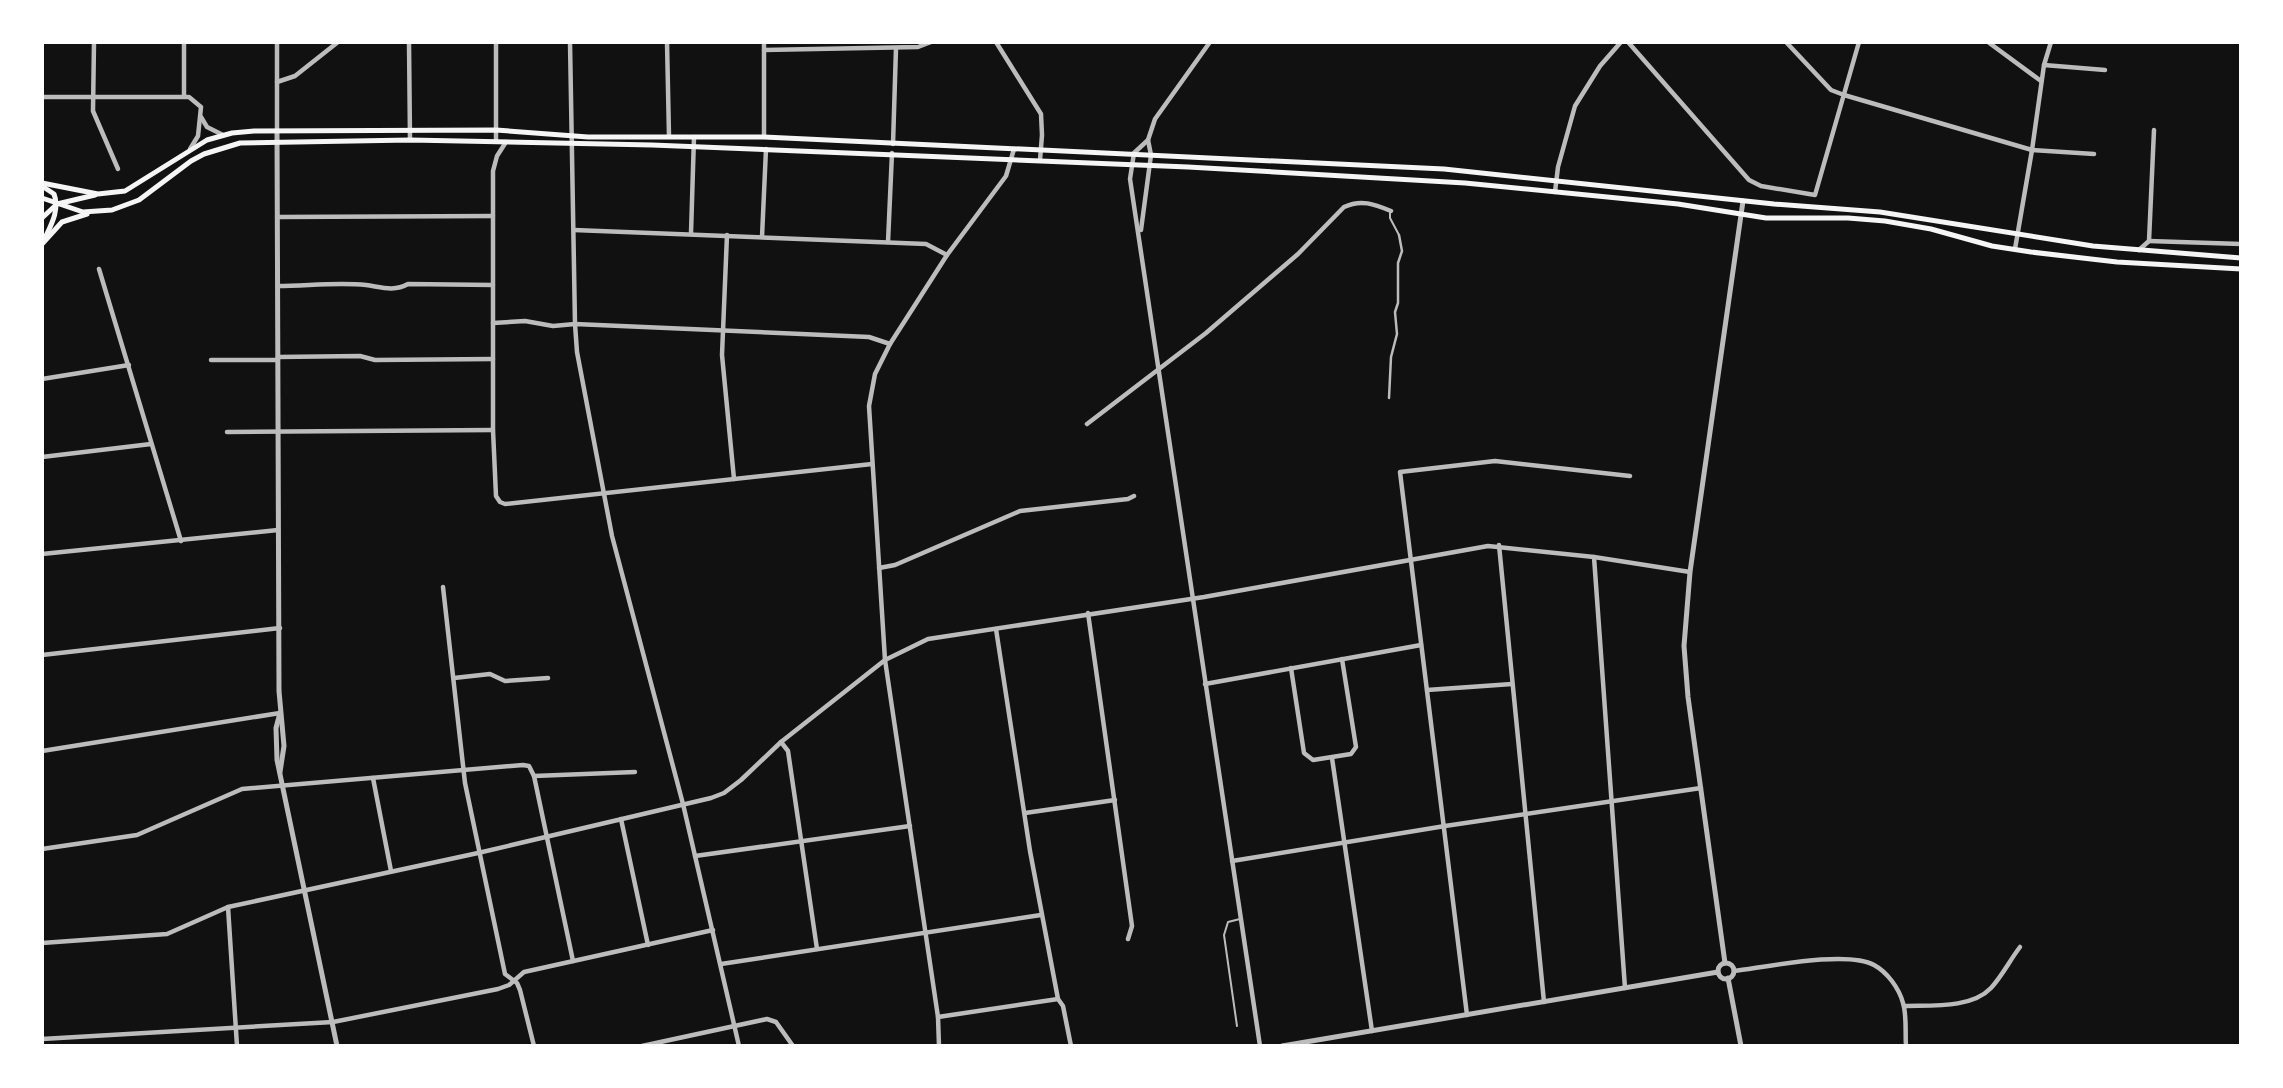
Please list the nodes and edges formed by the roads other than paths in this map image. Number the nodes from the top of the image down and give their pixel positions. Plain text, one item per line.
1 (94, 42) edge
2 (184, 42) edge
3 (277, 42) edge
4 (338, 42) edge
5 (409, 42) edge
6 (496, 42) edge
7 (570, 42) edge
8 (667, 42) edge
9 (764, 42) edge
10 (931, 42) edge
11 (996, 42) edge
12 (1210, 42) edge
13 (1621, 42) edge
14 (1628, 42) edge
15 (1786, 42) edge
16 (1859, 42) edge
17 (1988, 42) edge
18 (2051, 42) edge
19 (846, 45) edge
20 (896, 48) junction
21 (764, 50) junction
22 (2044, 65) junction
23 (2105, 70) dead end
24 (2041, 81) junction
25 (277, 82) junction
26 (184, 96) junction
27 (1844, 96) junction
28 (42, 97) edge
29 (92, 98) junction
30 (201, 116) junction
31 (496, 130) junction
32 (2154, 130) dead end
33 (277, 131) junction
34 (410, 131) junction
35 (223, 135) junction
36 (572, 136) junction
37 (669, 136) junction
38 (694, 136) junction
39 (764, 137) junction
40 (410, 140) junction
41 (496, 141) junction
42 (1148, 141) junction
43 (277, 142) junction
44 (506, 142) junction
45 (893, 144) junction
46 (573, 145) junction
47 (694, 147) junction
48 (1014, 148) junction
49 (190, 149) junction
50 (766, 149) junction
51 (1041, 149) junction
52 (2032, 150) junction
53 (892, 153) junction
54 (1134, 153) junction
55 (2094, 154) dead end
56 (1151, 155) junction
57 (1012, 159) junction
58 (1040, 160) junction
59 (1131, 164) junction
60 (1150, 165) junction
61 (118, 169) dead end
62 (1556, 180) junction
63 (42, 184) edge
64 (1555, 192) junction
65 (98, 194) junction
66 (42, 198) edge
67 (1742, 201) junction
68 (57, 204) junction
69 (1391, 211) joint
70 (93, 213) junction
71 (1741, 215) junction
72 (493, 216) junction
73 (278, 217) junction
74 (42, 218) edge
75 (574, 230) junction
76 (691, 233) junction
77 (1140, 234) junction
78 (727, 235) junction
79 (1399, 235) joint
80 (2017, 235) junction
81 (762, 236) junction
82 (2149, 241) junction
83 (43, 242) edge
84 (888, 242) junction
85 (2241, 244) edge
86 (2015, 249) junction
87 (2138, 251) junction
88 (947, 255) junction
89 (2241, 258) edge
90 (99, 269) dead end
91 (2241, 269) edge
92 (493, 285) junction
93 (278, 286) junction
94 (493, 323) junction
95 (575, 324) junction
96 (723, 330) junction
97 (890, 344) junction
98 (278, 358) junction
99 (493, 359) junction
100 (211, 360) dead end
101 (129, 365) junction
102 (1159, 370) junction
103 (42, 379) edge
104 (1390, 398) dead end
105 (1087, 424) dead end
106 (493, 430) junction
107 (227, 432) dead end
108 (278, 433) junction
109 (151, 444) junction
110 (42, 457) edge
111 (872, 464) junction
112 (1630, 476) dead end
113 (734, 479) junction
114 (603, 494) junction
115 (1134, 496) dead end
116 (278, 530) junction
117 (181, 541) junction
118 (1499, 545) junction
119 (42, 554) edge
120 (1594, 557) junction
121 (1411, 558) junction
122 (879, 568) junction
123 (1690, 572) junction
124 (443, 587) dead end
125 (1193, 598) junction
126 (1088, 613) junction
127 (279, 628) junction
128 (996, 629) junction
129 (1421, 645) junction
130 (42, 655) edge
131 (1342, 659) junction
132 (885, 660) junction
133 (1291, 668) junction
134 (454, 678) junction
135 (548, 678) dead end
136 (1205, 684) junction
137 (1512, 684) junction
138 (1427, 690) junction
139 (280, 713) junction
140 (781, 742) junction
141 (42, 751) edge
142 (1332, 758) junction
143 (464, 769) junction
144 (635, 772) dead end
145 (534, 776) junction
146 (373, 778) junction
147 (282, 787) junction
148 (1701, 788) junction
149 (1115, 800) junction
150 (1612, 801) junction
151 (683, 804) junction
152 (1025, 813) junction
153 (1527, 814) junction
154 (621, 819) junction
155 (1445, 826) junction
156 (910, 827) junction
157 (547, 837) junction
158 (802, 840) junction
159 (1344, 842) junction
160 (42, 849) edge
161 (478, 853) junction
162 (695, 856) junction
163 (1232, 861) junction
164 (391, 871) junction
165 (304, 890) junction
166 (228, 907) junction
167 (1041, 915) junction
168 (1241, 919) junction
169 (713, 930) junction
170 (925, 933) junction
171 (1128, 939) dead end
172 (42, 943) edge
173 (648, 945) junction
174 (2020, 947) dead end
175 (817, 948) junction
176 (573, 961) junction
177 (1725, 963) junction
178 (721, 964) junction
179 (1734, 971) junction
180 (1718, 972) junction
181 (1728, 978) junction
182 (513, 980) junction
183 (1625, 988) junction
184 (1058, 999) junction
185 (1544, 1002) junction
186 (1904, 1006) junction
187 (1467, 1015) junction
188 (939, 1017) junction
189 (332, 1022) junction
190 (734, 1025) junction
191 (1237, 1026) dead end
192 (236, 1029) junction
193 (1372, 1031) junction
194 (42, 1039) edge
195 (237, 1046) edge
196 (337, 1046) edge
197 (534, 1046) edge
198 (642, 1046) edge
199 (739, 1046) edge
200 (793, 1046) edge
201 (938, 1046) edge
202 (1071, 1046) edge
203 (1260, 1046) edge
204 (1282, 1046) edge
205 (1741, 1046) edge
206 (1906, 1046) edge

1 - 29 street
2 - 26 street
3 - 25 street
4 - 25 street
5 - 34 street
6 - 31 street
7 - 36 street
8 - 37 street
9 - 21 street
10 - 20 street
11 - 51 street
12 - 42 street
13 - 62 street
14 - 27 street
15 - 27 street
16 - 27 street
17 - 24 street
18 - 22 street
19 - 20 street
19 - 21 street
20 - 45 street
21 - 39 street
22 - 23 street
22 - 24 street
24 - 52 street
25 - 33 street
26 - 29 street
26 - 30 street
27 - 52 street
28 - 29 street
29 - 61 street
30 - 35 street
30 - 49 street
31 - 34 main road
31 - 36 main road
31 - 41 street
32 - 82 street
33 - 34 main road
33 - 35 main road
33 - 43 street
34 - 40 street
35 - 49 main road
36 - 37 main road
36 - 46 street
37 - 38 main road
38 - 39 main road
38 - 47 street
39 - 45 main road
40 - 41 main road
40 - 43 main road
41 - 44 main road
42 - 54 street
42 - 56 street
43 - 70 main road
43 - 73 street
44 - 46 main road
44 - 72 street
45 - 48 main road
46 - 47 main road
46 - 75 street
47 - 50 main road
47 - 76 street
48 - 51 main road
48 - 57 street
49 - 65 main road
50 - 53 main road
50 - 81 street
51 - 54 main road
51 - 58 street
52 - 55 street
52 - 80 street
53 - 57 main road
53 - 84 street
54 - 56 main road
54 - 59 street
56 - 60 street
56 - 62 main road
57 - 58 main road
57 - 88 street
58 - 59 main road
59 - 60 main road
59 - 77 street
60 - 64 main road
60 - 77 street
62 - 64 street
62 - 67 main road
63 - 65 main road
63 - 68 main road
64 - 71 main road
65 - 68 main road
66 - 68 main road
67 - 71 street
67 - 80 main road
68 - 70 main road
68 - 74 main road
68 - 83 main road
69 - 79 lane
69 - 102 street
70 - 83 main road
71 - 86 main road
71 - 123 street
72 - 73 street
72 - 92 street
73 - 93 street
75 - 76 street
75 - 95 street
76 - 78 street
77 - 102 street
78 - 81 street
78 - 96 street
79 - 104 street
80 - 86 street
80 - 87 main road
81 - 84 street
82 - 85 street
82 - 87 street
84 - 88 street
86 - 91 main road
87 - 89 main road
88 - 97 street
90 - 101 street
92 - 93 street
92 - 94 street
93 - 98 street
94 - 95 street
94 - 99 street
95 - 96 street
95 - 114 street
96 - 97 street
96 - 113 street
97 - 111 street
98 - 99 street
98 - 100 street
98 - 108 street
99 - 106 street
101 - 103 street
101 - 109 street
102 - 105 street
102 - 125 street
106 - 108 street
106 - 114 street
107 - 108 street
108 - 116 street
109 - 110 street
109 - 117 street
111 - 113 street
111 - 122 street
112 - 121 street
113 - 114 street
114 - 151 street
115 - 122 street
116 - 117 street
116 - 127 street
117 - 119 street
118 - 120 street
118 - 121 street
118 - 137 street
120 - 123 street
120 - 150 street
121 - 125 street
121 - 129 street
122 - 132 street
123 - 148 street
124 - 134 street
125 - 126 street
125 - 136 street
126 - 128 street
126 - 149 street
127 - 130 street
127 - 139 street
128 - 132 street
128 - 152 street
129 - 131 street
129 - 138 street
131 - 133 street
131 - 142 street
132 - 140 street
132 - 156 street
133 - 136 street
133 - 142 street
134 - 135 street
134 - 143 street
136 - 163 street
137 - 138 street
137 - 153 street
138 - 155 street
139 - 141 street
139 - 147 street
140 - 151 street
140 - 158 street
142 - 159 street
143 - 145 street
143 - 146 street
143 - 161 street
144 - 145 street
145 - 157 street
146 - 147 street
146 - 164 street
147 - 160 street
147 - 165 street
148 - 150 street
148 - 177 street
149 - 152 street
149 - 171 street
150 - 153 street
150 - 183 street
151 - 154 street
151 - 162 street
152 - 167 street
153 - 155 street
153 - 185 street
154 - 157 street
154 - 173 street
155 - 159 street
155 - 187 street
156 - 158 street
156 - 170 street
157 - 161 street
157 - 176 street
158 - 162 street
158 - 175 street
159 - 163 street
159 - 193 street
161 - 164 street
161 - 182 street
162 - 169 street
163 - 168 street
164 - 165 street
165 - 166 street
165 - 189 street
166 - 172 street
166 - 192 street
167 - 170 street
167 - 184 street
168 - 191 lane
168 - 203 street
169 - 173 street
169 - 178 street
170 - 175 street
170 - 188 street
173 - 176 street
174 - 186 street
175 - 178 street
176 - 182 street
177 - 179 street
177 - 180 street
178 - 190 street
179 - 181 street
179 - 186 street
180 - 181 street
180 - 183 street
181 - 205 street
182 - 189 street
182 - 197 street
183 - 185 street
184 - 188 street
184 - 202 street
185 - 187 street
186 - 206 street
187 - 193 street
188 - 201 street
189 - 192 street
189 - 196 street
190 - 198 street
190 - 199 street
190 - 200 street
192 - 194 street
192 - 195 street
193 - 204 street

